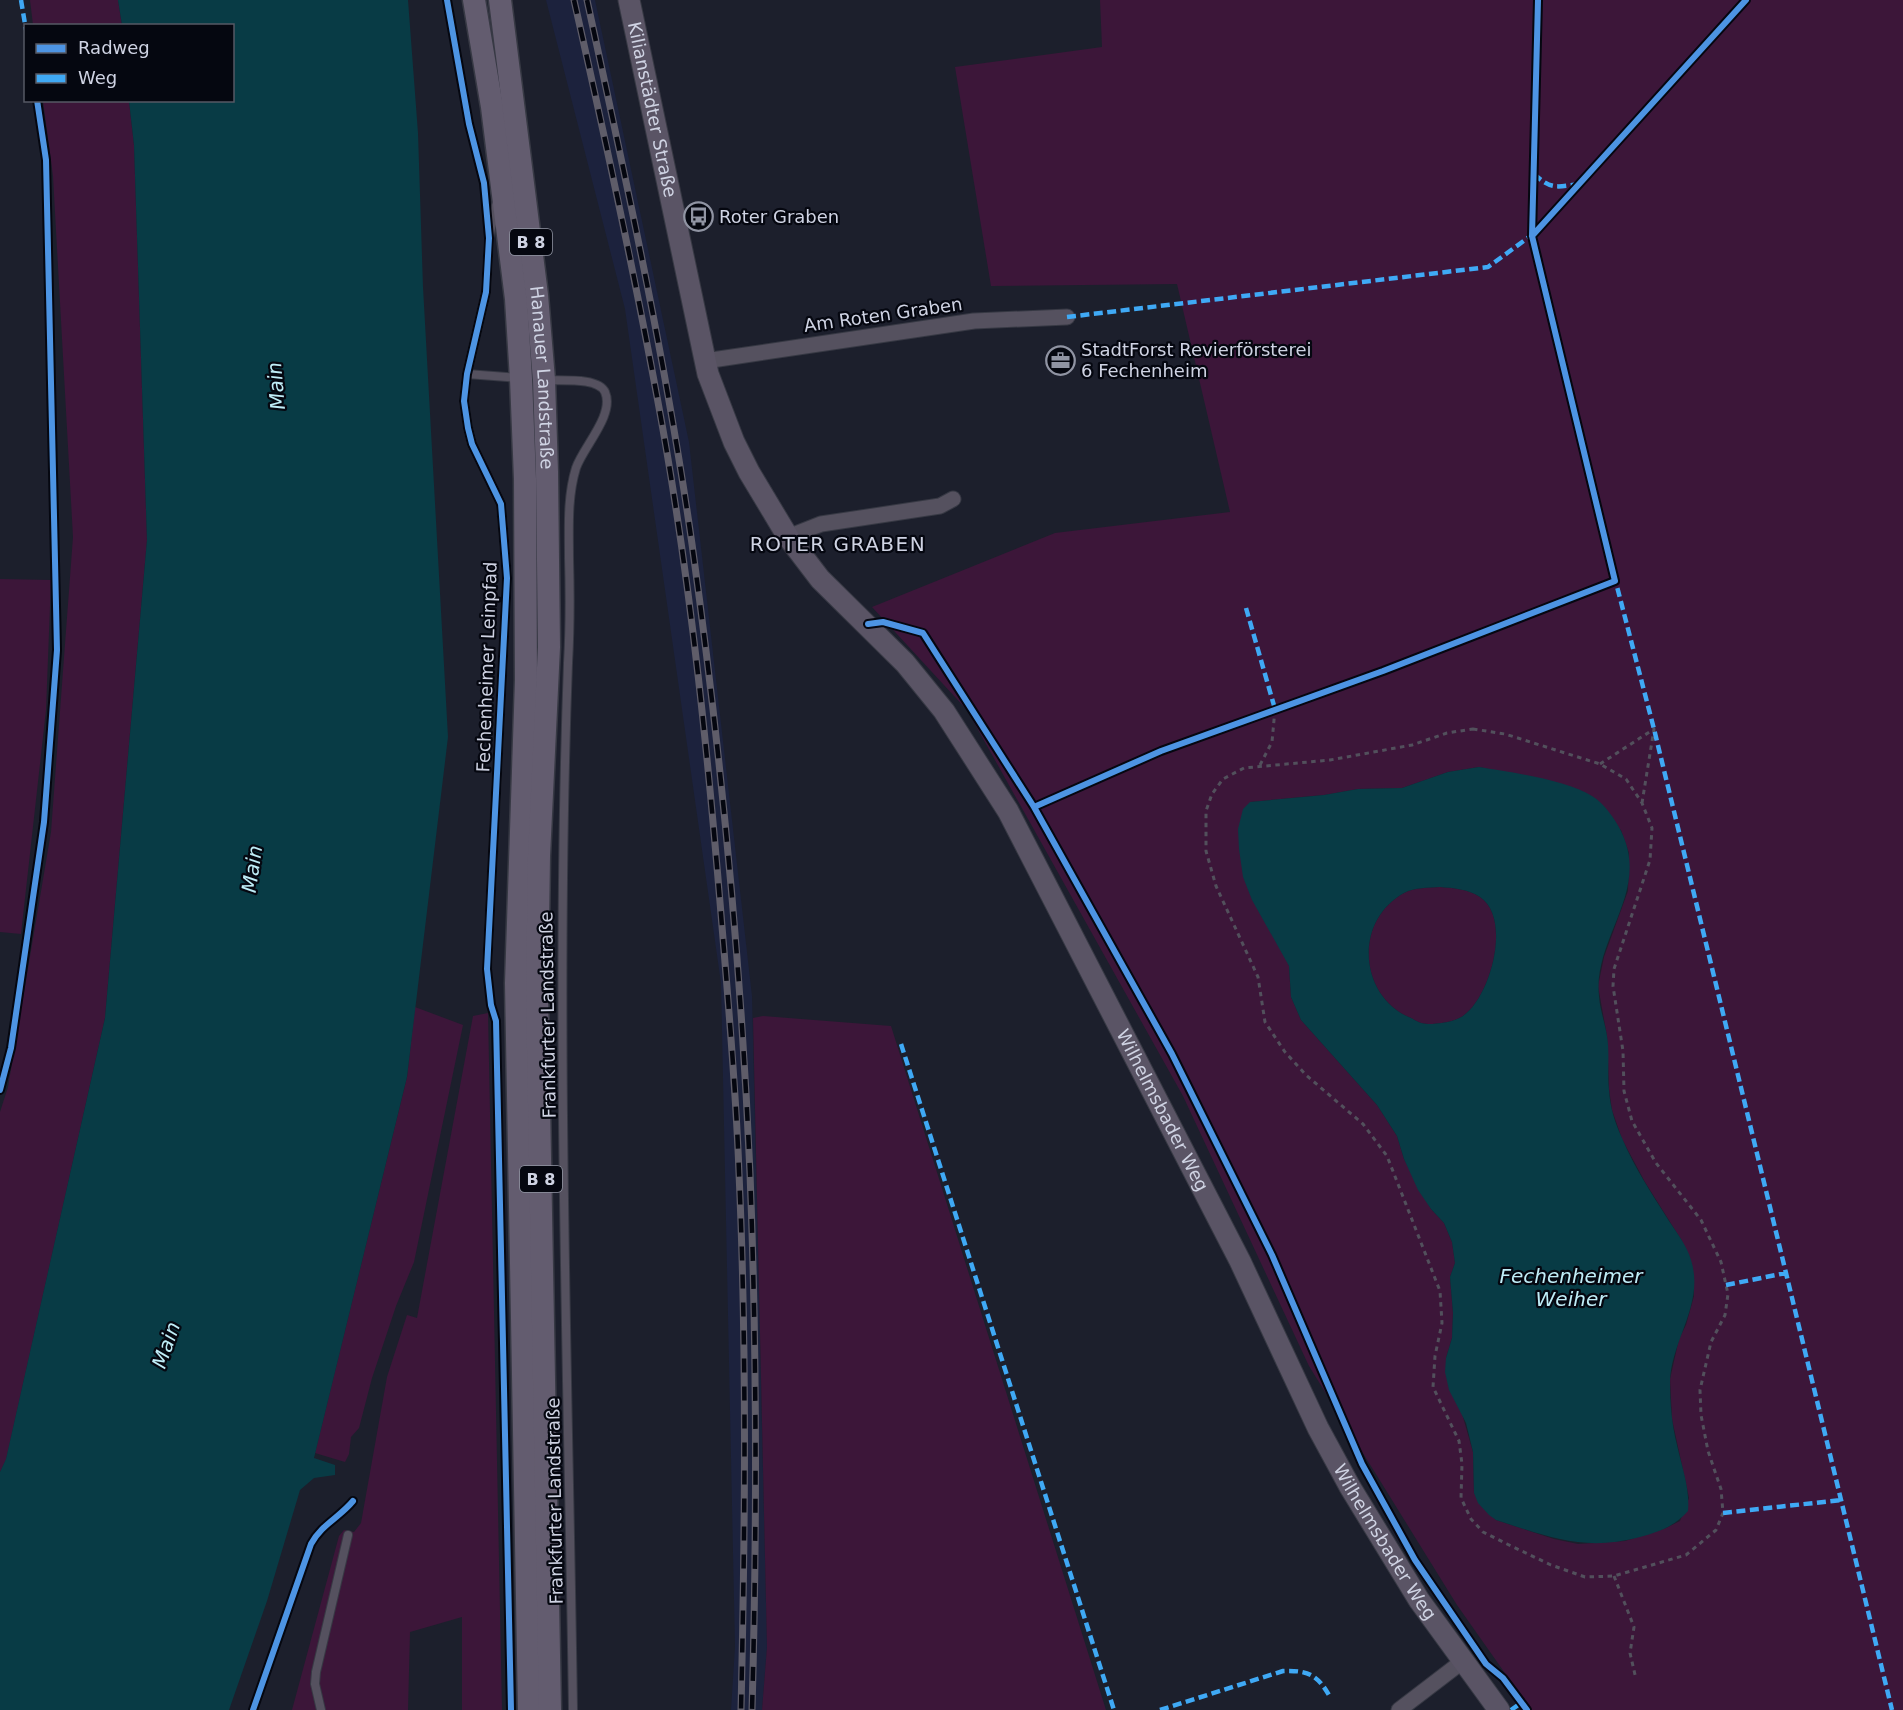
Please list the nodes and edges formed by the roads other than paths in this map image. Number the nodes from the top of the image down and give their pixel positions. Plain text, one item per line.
1 (474, 0) edge
2 (500, 0) edge
3 (629, 0) edge
4 (502, 179) junction
5 (1067, 317) dead end
6 (705, 362) junction
7 (467, 375) junction
8 (533, 379) junction
9 (953, 499) dead end
10 (788, 537) junction
11 (487, 969) dead end
12 (348, 1535) dead end
13 (1463, 1661) junction
14 (321, 1710) edge
15 (529, 1710) edge
16 (550, 1710) edge
17 (573, 1710) edge
18 (1399, 1710) edge
19 (1499, 1710) edge

1 - 4 main road, Hanauer Landstraße / B 8
2 - 8 main road, Hanauer Landstraße / B 8
3 - 6 street, Kilianstädter Straße
4 - 7 lane, Fechenheimer Leinpfad
4 - 8 main road, Hanauer Landstraße / B 8
5 - 6 street, Am Roten Graben
6 - 10 street, Wilhelmsbader Weg
7 - 8 lane, Frankfurter Landstraße
7 - 11 lane, Fechenheimer Leinpfad
8 - 15 main road, B 8
8 - 16 main road, Hanauer Landstraße / B 8
8 - 17 lane, Frankfurter Landstraße
9 - 10 street
10 - 13 street, Wilhelmsbader Weg
12 - 14 lane
13 - 18 street
13 - 19 street, Wilhelmsbader Weg

